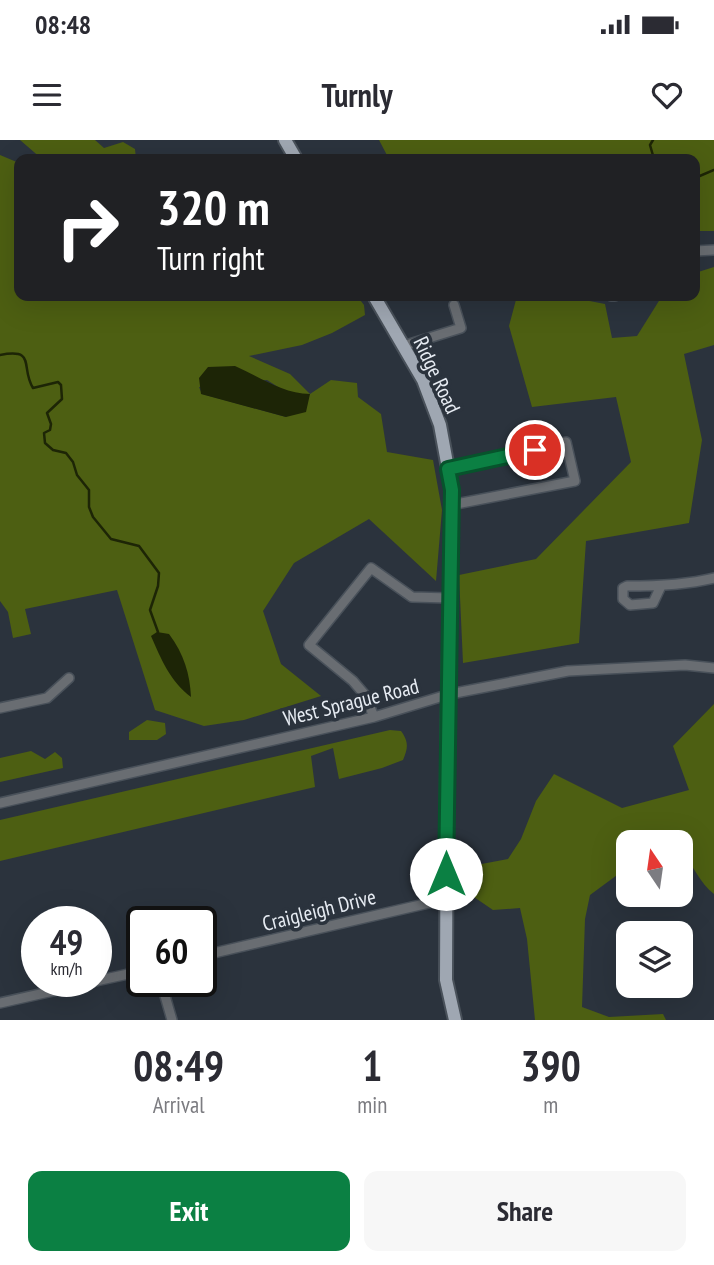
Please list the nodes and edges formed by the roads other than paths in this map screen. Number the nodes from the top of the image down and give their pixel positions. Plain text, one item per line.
1 (377, 301) edge
2 (454, 305) dead end
3 (403, 346) junction
4 (448, 469) junction
5 (451, 505) junction
6 (714, 578) edge
7 (661, 586) dead end
8 (449, 598) junction
9 (714, 668) edge
10 (69, 678) dead end
11 (450, 694) junction
12 (0, 708) edge
13 (374, 717) junction
14 (0, 803) edge
15 (446, 899) junction
16 (217, 952) edge
17 (26, 997) edge
18 (165, 997) edge
19 (0, 1003) edge
20 (172, 1020) edge
21 (455, 1020) edge

1 - 3 main road, Ridge Road
2 - 3 street
3 - 4 main road, Ridge Road
4 - 5 main road, Ridge Road
4 - 5 street
5 - 8 main road, Ridge Road
6 - 7 street
8 - 11 main road, Ridge Road
8 - 13 street
9 - 11 street, West Sprague Road
10 - 12 street
11 - 13 street, West Sprague Road
11 - 15 main road, Ridge Road
13 - 14 street, West Sprague Road
15 - 16 street, Craigleigh Drive
15 - 21 main road, Ridge Road
17 - 19 street
18 - 20 street

